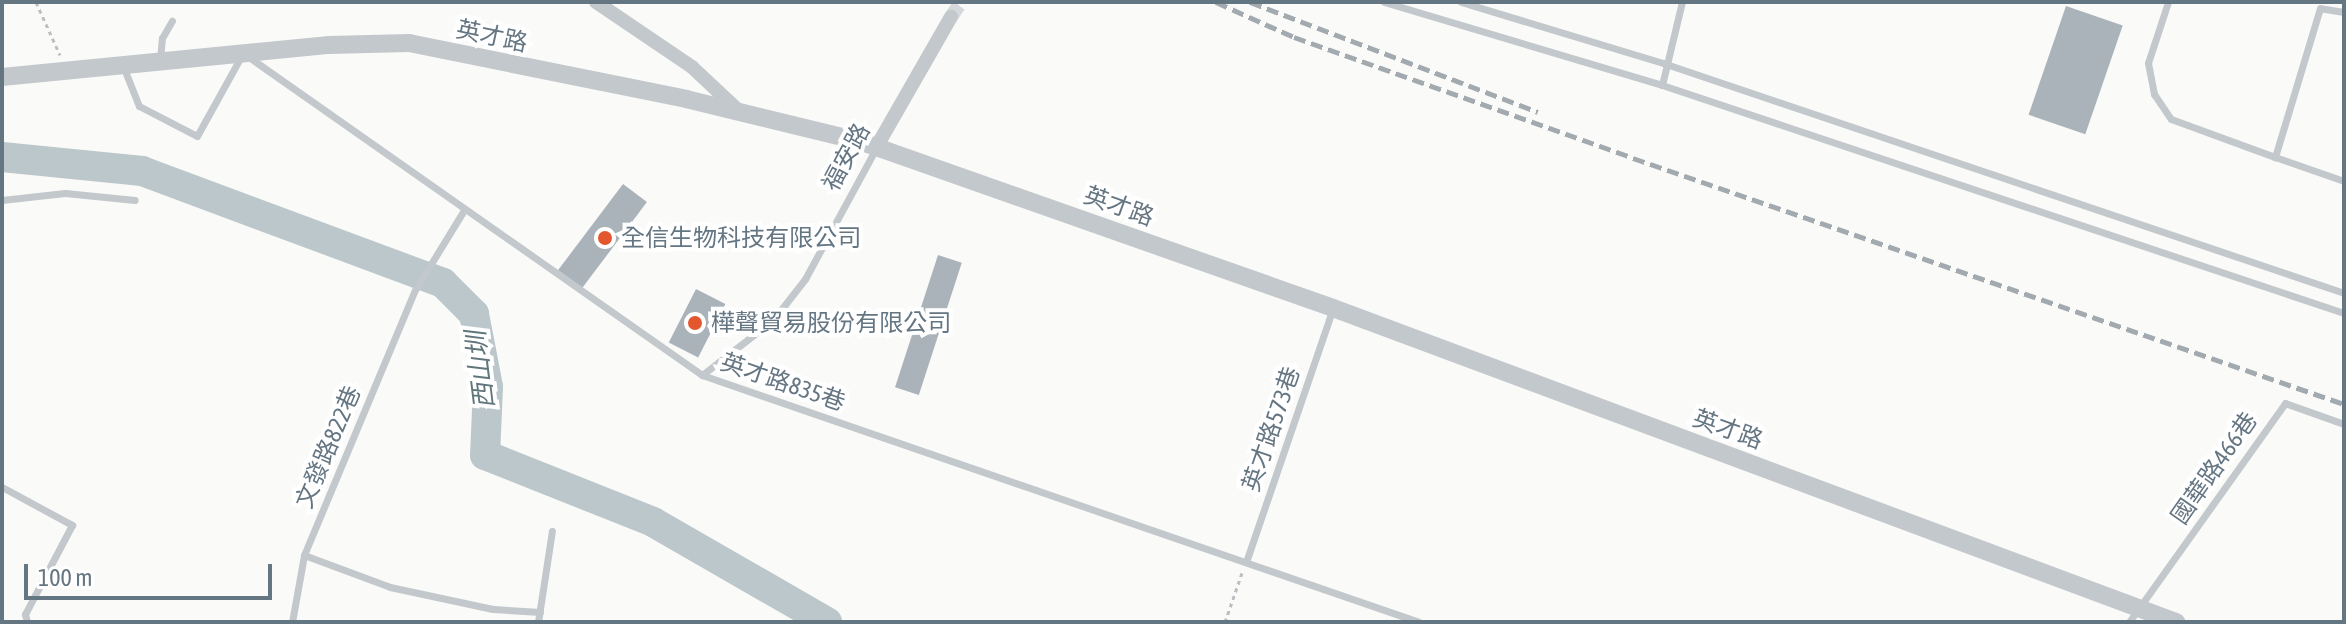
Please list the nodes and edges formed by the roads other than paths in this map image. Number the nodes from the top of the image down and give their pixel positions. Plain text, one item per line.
1 (596, 2) edge
2 (1388, 2) edge
3 (1461, 2) edge
4 (1682, 2) edge
5 (2168, 2) edge
6 (2344, 12) edge
7 (951, 17) tunnel mouth
8 (172, 21) dead end
9 (243, 53) junction
10 (160, 62) junction
11 (1663, 63) junction
12 (123, 66) junction
13 (2, 77) edge
14 (1662, 85) junction
15 (741, 113) junction
16 (877, 146) junction
17 (2275, 157) junction
18 (2344, 181) edge
19 (2, 200) edge
20 (135, 200) dead end
21 (464, 210) junction
22 (2229, 255) junction
23 (2224, 273) junction
24 (2344, 293) edge
25 (1333, 308) junction
26 (2344, 313) edge
27 (702, 375) junction
28 (2344, 424) edge
29 (2, 487) edge
30 (552, 531) dead end
31 (304, 555) junction
32 (1246, 562) junction
33 (2141, 607) junction
34 (540, 612) junction
35 (27, 622) edge
36 (292, 622) edge
37 (538, 622) edge
38 (1419, 622) edge
39 (2129, 622) edge
40 (2176, 622) edge

1 - 15 street
2 - 14 lane
3 - 11 lane
4 - 11 lane
5 - 17 lane
6 - 17 lane
7 - 16 street, 福安路
8 - 10 lane
9 - 10 street, 英才路
9 - 12 lane
9 - 15 street, 英才路
9 - 21 lane, 英才路835巷
10 - 12 street, 英才路
11 - 14 lane
11 - 22 lane
12 - 13 street, 英才路
14 - 23 lane
15 - 16 street, 英才路
16 - 25 street, 英才路
16 - 27 lane, 福安路
17 - 18 lane
19 - 20 lane
21 - 27 lane, 英才路835巷
21 - 31 lane, 文發路822巷
22 - 23 lane
22 - 24 lane
23 - 26 lane
25 - 32 lane, 英才路573巷
25 - 33 street, 英才路
27 - 32 lane, 英才路835巷
28 - 33 lane, 國華路466巷
29 - 35 lane
30 - 34 lane
31 - 34 lane
31 - 36 lane, 文發路822巷
32 - 38 lane, 英才路835巷
33 - 39 lane
33 - 40 street, 英才路
34 - 37 lane

